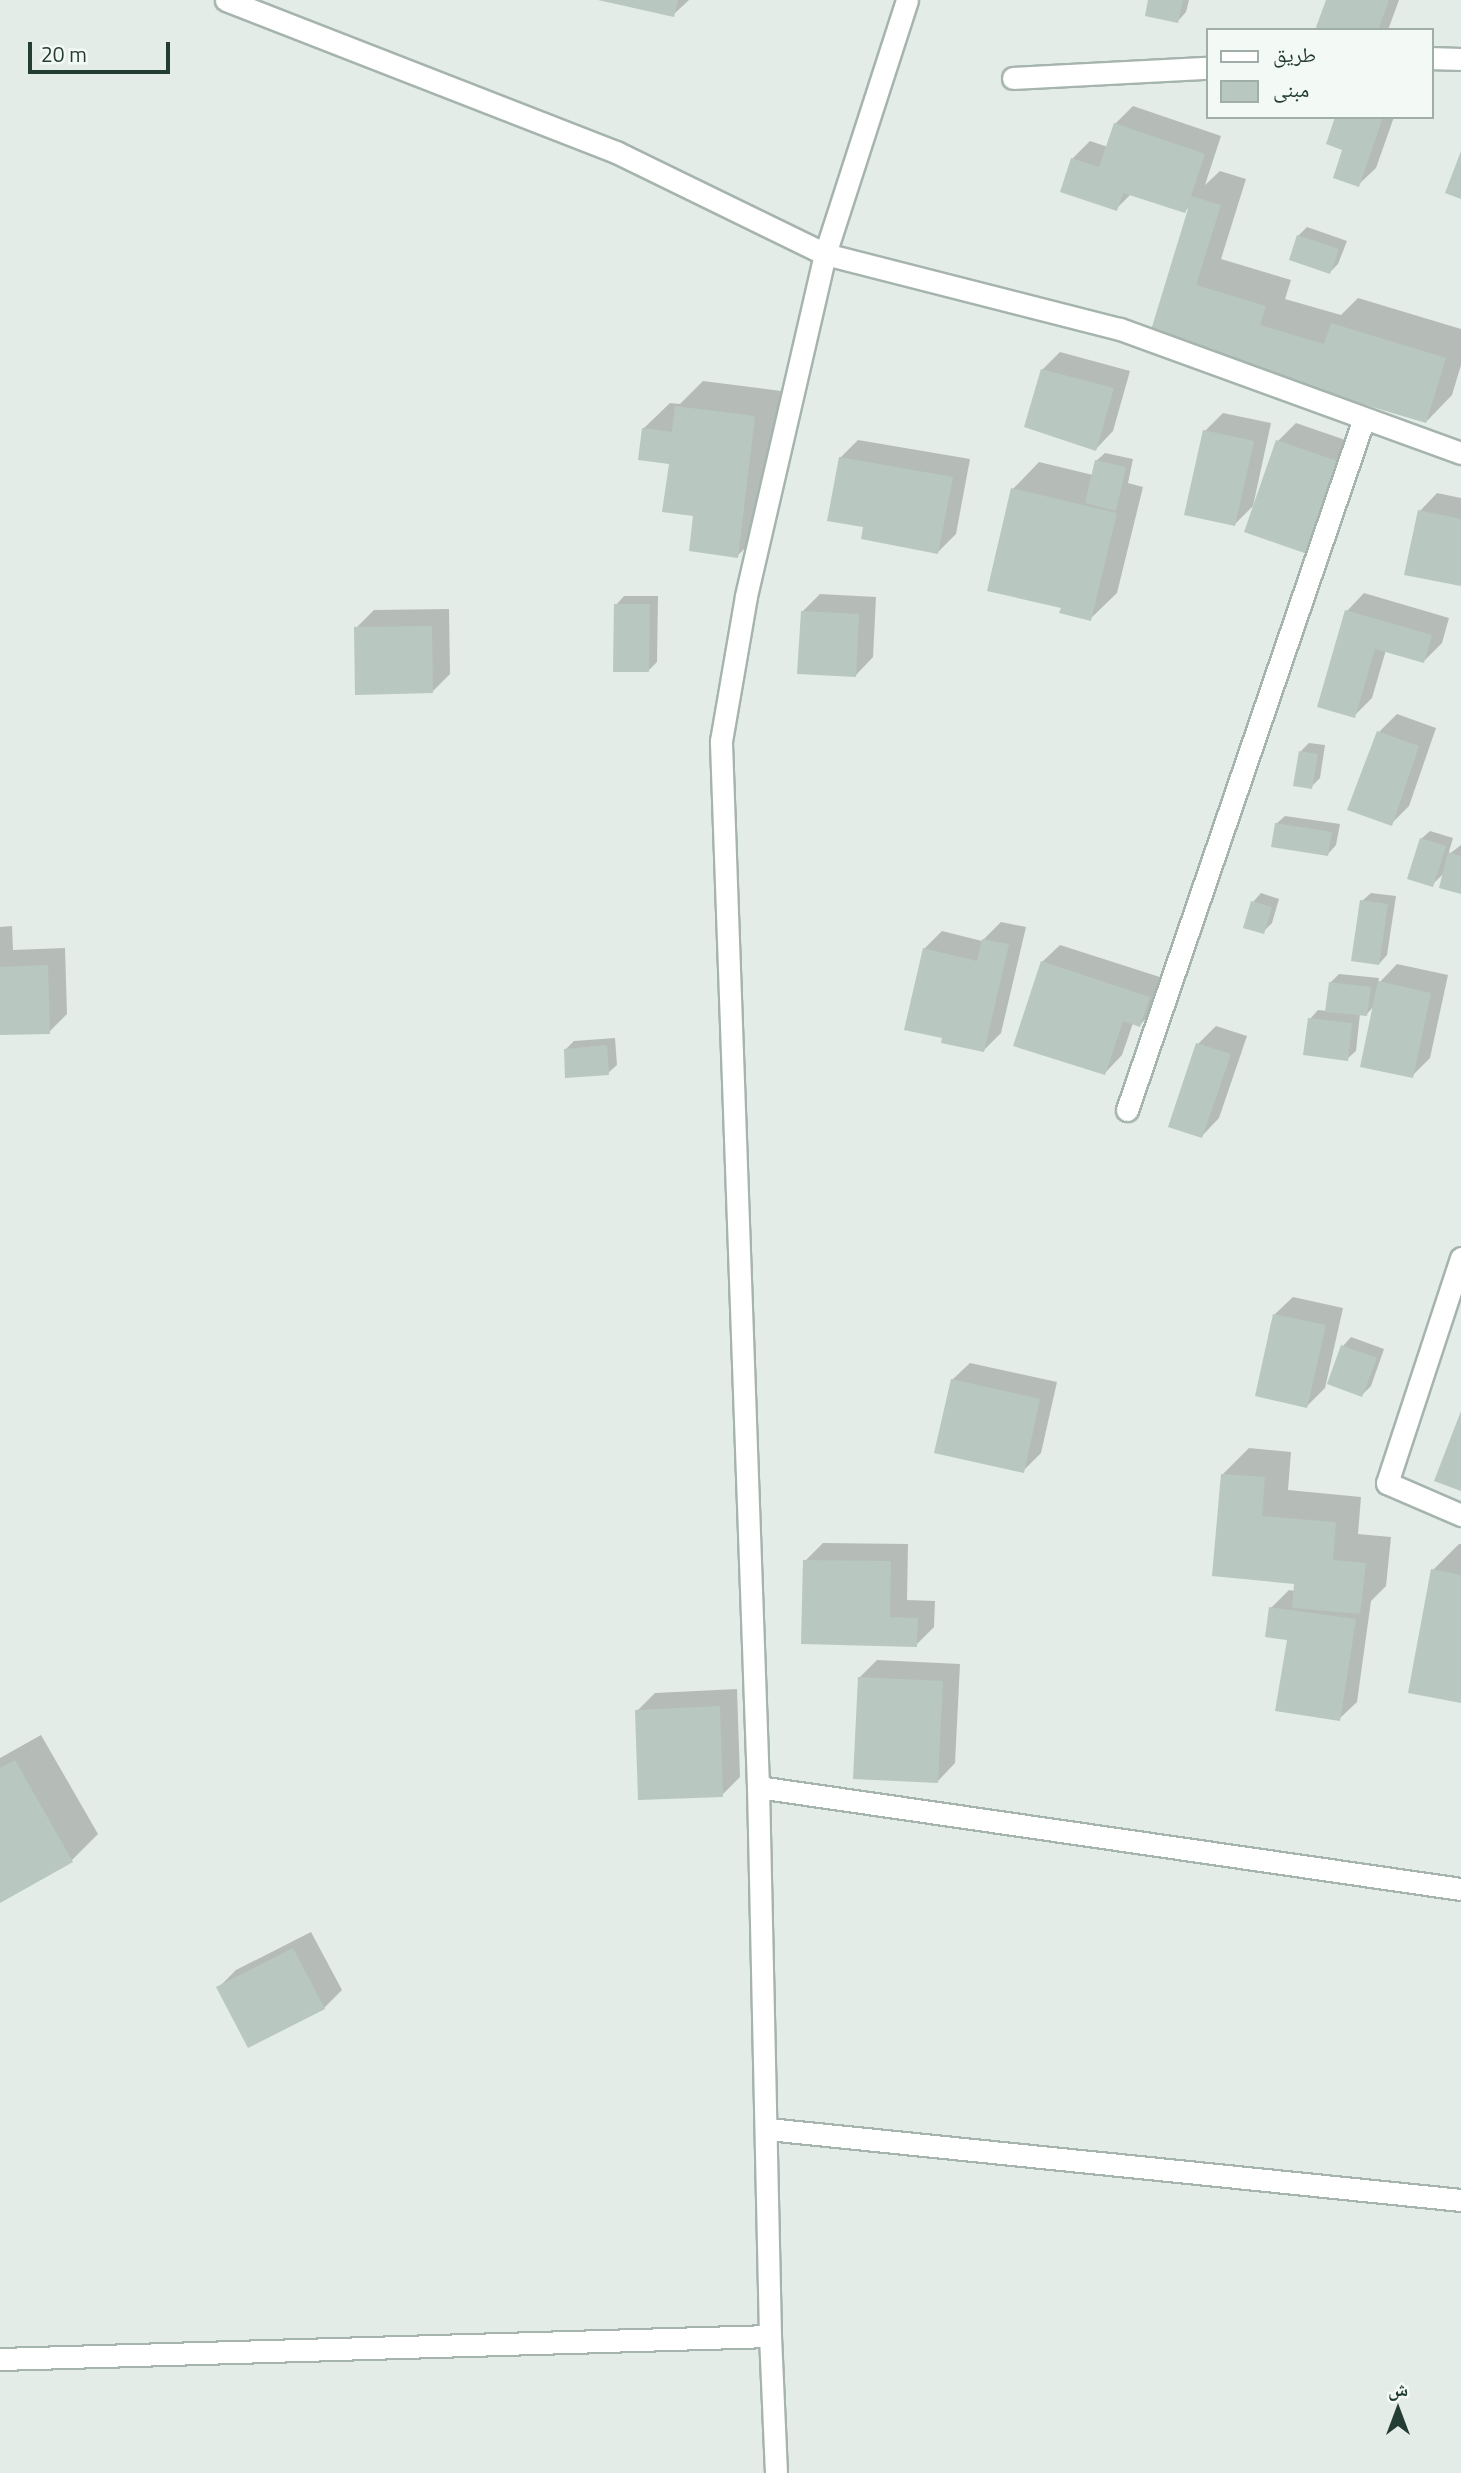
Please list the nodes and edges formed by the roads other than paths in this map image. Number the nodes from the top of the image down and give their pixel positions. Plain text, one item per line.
1 (226, 0) edge
2 (907, 0) edge
3 (1433, 58) edge
4 (1461, 59) edge
5 (1206, 68) edge
6 (1013, 78) dead end
7 (825, 254) junction
8 (1364, 418) junction
9 (1461, 453) edge
10 (1127, 1111) dead end
11 (1461, 1258) edge
12 (1461, 1516) edge
13 (758, 1787) junction
14 (1461, 1889) edge
15 (768, 2129) junction
16 (1461, 2200) edge
17 (770, 2336) junction
18 (0, 2359) edge
19 (776, 2473) edge

1 - 7 street
2 - 7 street
3 - 4 street
5 - 6 street
7 - 8 street
7 - 13 street
8 - 9 street
8 - 10 street
11 - 12 street
13 - 14 street
13 - 15 street
15 - 16 street
15 - 17 street
17 - 18 street
17 - 19 street

